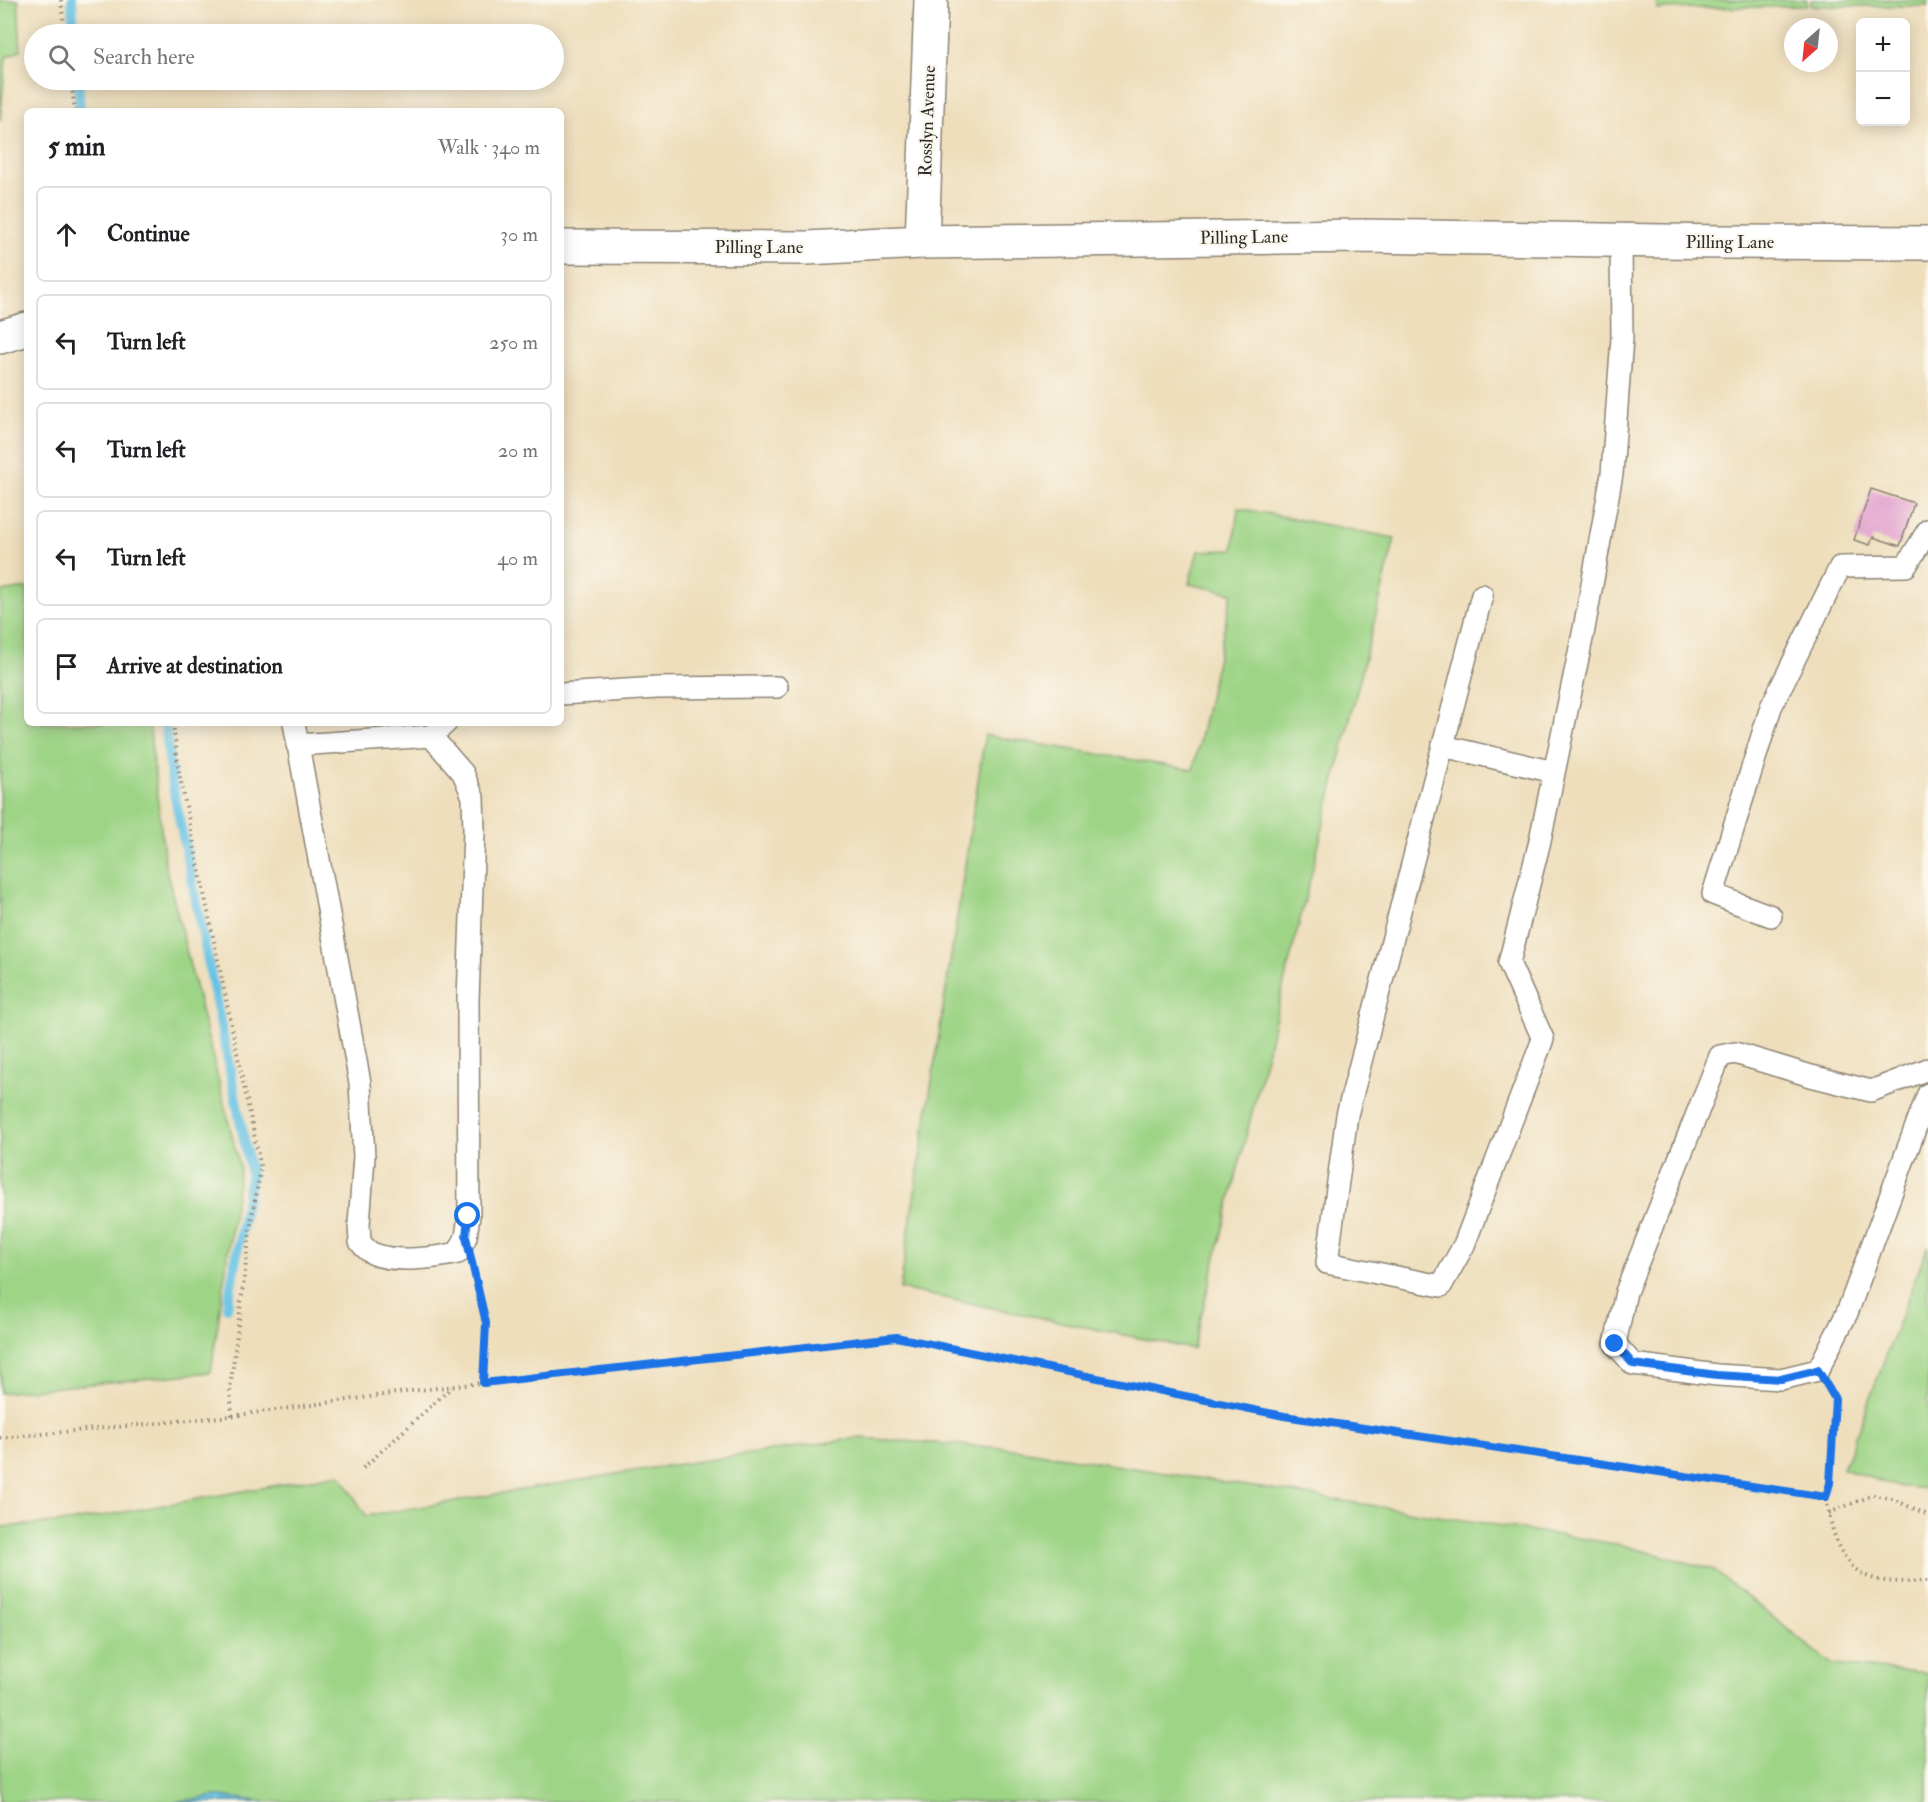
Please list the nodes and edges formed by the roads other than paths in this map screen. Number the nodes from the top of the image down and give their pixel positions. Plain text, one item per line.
1 (931, 0) edge
2 (1622, 241) junction
3 (922, 242) junction
4 (1928, 243) edge
5 (564, 247) edge
6 (24, 330) edge
7 (0, 337) edge
8 (1928, 530) edge
9 (1482, 595) dead end
10 (777, 687) dead end
11 (564, 694) edge
12 (294, 726) edge
13 (438, 730) edge
14 (297, 745) junction
15 (1443, 746) junction
16 (1554, 772) junction
17 (1771, 916) dead end
18 (1928, 1069) edge
19 (1928, 1094) edge

1 - 3 street, Rosslyn Avenue
2 - 3 street, Pilling Lane
2 - 4 street, Pilling Lane
2 - 16 lane
3 - 5 street, Pilling Lane
6 - 7 street
8 - 17 lane
9 - 15 lane
10 - 11 lane
12 - 14 lane
13 - 14 lane
13 - 14 lane
15 - 16 lane
15 - 16 lane
18 - 19 lane

